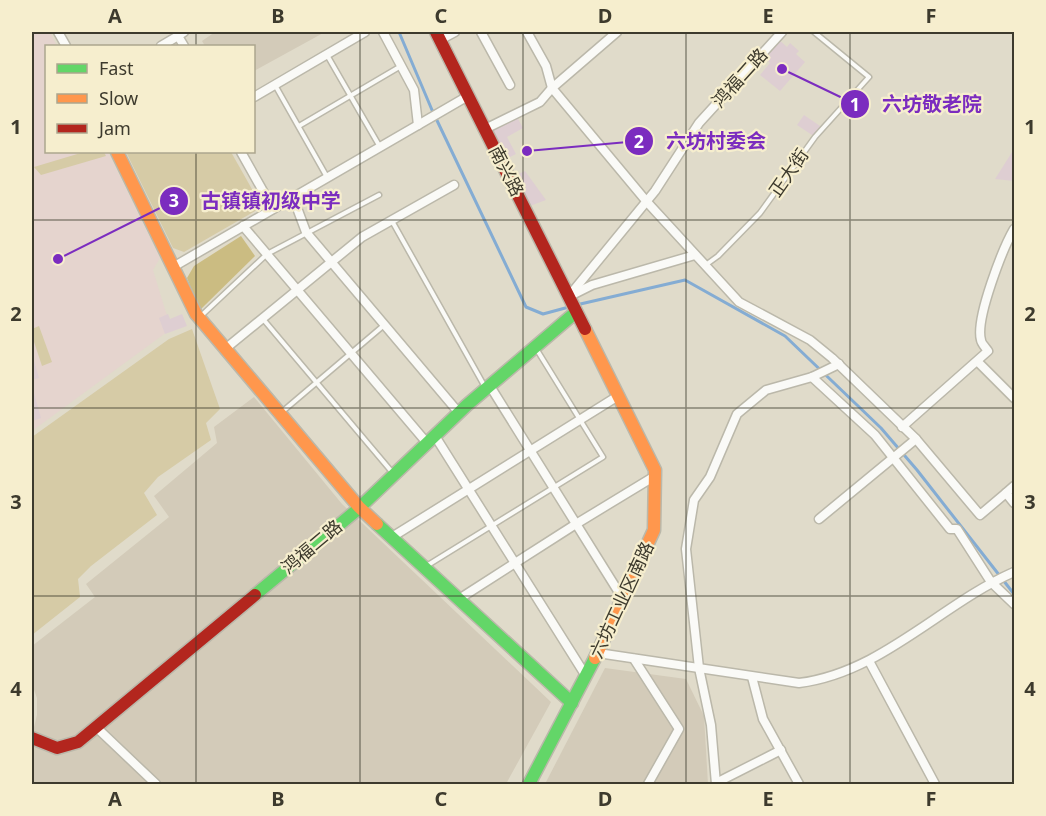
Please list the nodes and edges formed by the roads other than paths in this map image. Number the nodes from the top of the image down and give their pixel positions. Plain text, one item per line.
1 (365, 32) edge
2 (383, 32) edge
3 (455, 32) edge
4 (481, 32) edge
5 (526, 32) edge
6 (617, 32) edge
7 (782, 32) edge
8 (814, 32) edge
9 (181, 34) edge
10 (438, 36) edge
11 (163, 45) edge
12 (326, 54) junction
13 (401, 66) junction
14 (275, 84) junction
15 (510, 85) dead end
16 (552, 88) junction
17 (255, 96) edge
18 (351, 96) junction
19 (468, 96) junction
20 (418, 125) junction
21 (298, 126) junction
22 (485, 129) junction
23 (380, 147) junction
24 (117, 153) edge
25 (242, 153) edge
26 (327, 177) junction
27 (454, 186) dead end
28 (379, 195) dead end
29 (293, 197) junction
30 (647, 202) junction
31 (273, 209) junction
32 (391, 220) junction
33 (243, 226) junction
34 (1014, 229) edge
35 (306, 232) junction
36 (267, 254) junction
37 (695, 255) junction
38 (331, 263) junction
39 (705, 266) junction
40 (173, 267) junction
41 (298, 291) junction
42 (573, 305) junction
43 (199, 318) junction
44 (263, 319) junction
45 (383, 326) junction
46 (535, 347) junction
47 (225, 349) junction
48 (351, 353) junction
49 (978, 362) junction
50 (838, 364) junction
51 (812, 376) junction
52 (316, 382) junction
53 (488, 388) junction
54 (618, 396) junction
55 (1014, 398) edge
56 (280, 413) junction
57 (459, 413) junction
58 (580, 420) junction
59 (902, 427) junction
60 (915, 439) junction
61 (431, 440) junction
62 (530, 450) junction
63 (892, 458) junction
64 (394, 474) junction
65 (655, 476) junction
66 (1014, 486) edge
67 (468, 488) junction
68 (554, 488) junction
69 (1006, 493) junction
70 (1014, 503) edge
71 (359, 507) junction
72 (819, 519) dead end
73 (576, 524) junction
74 (492, 526) junction
75 (392, 537) junction
76 (515, 563) junction
77 (424, 567) junction
78 (1014, 572) edge
79 (991, 582) junction
80 (459, 599) junction
81 (623, 599) junction
82 (1014, 604) edge
83 (598, 653) junction
84 (634, 659) junction
85 (868, 661) junction
86 (699, 668) junction
87 (586, 676) junction
88 (753, 676) junction
89 (572, 703) junction
90 (96, 727) junction
91 (32, 738) edge
92 (781, 750) junction
93 (156, 784) edge
94 (529, 784) edge
95 (648, 784) edge
96 (716, 784) edge
97 (799, 784) edge
98 (935, 784) edge

1 - 12 street
2 - 13 street
3 - 10 street
4 - 15 street
5 - 16 street
6 - 16 street
7 - 30 street, 鸿福二路
8 - 39 lane, 正大街
9 - 11 street
10 - 19 street, 南兴路
12 - 14 street
12 - 18 lane
13 - 18 lane
13 - 20 street
14 - 17 street
14 - 21 lane
16 - 22 street
16 - 30 street
18 - 21 lane
18 - 23 lane
19 - 20 street
19 - 22 street, 南兴路
20 - 23 street
21 - 26 lane
22 - 42 street, 南兴路
23 - 26 street
24 - 40 street
25 - 31 street
26 - 29 street
27 - 32 street
28 - 35 lane
29 - 31 street
29 - 35 street
30 - 37 street
30 - 42 street, 鸿福二路
31 - 33 street
32 - 38 street
32 - 53 lane
33 - 36 street
33 - 40 street
34 - 49 street
35 - 36 lane
35 - 38 street
36 - 41 street
36 - 43 lane
37 - 39 street
37 - 42 street
38 - 41 street
38 - 45 street
39 - 50 street
40 - 43 street
41 - 44 street
41 - 48 street
42 - 46 street, 鸿福二路
42 - 54 street, 六坊工业区南路
43 - 47 street
44 - 47 street
44 - 52 lane
45 - 48 lane
45 - 57 street
46 - 53 street, 鸿福二路
46 - 58 lane
47 - 56 street
48 - 52 lane
48 - 61 street
49 - 55 street
49 - 59 street
50 - 51 street
50 - 59 street
51 - 63 street
51 - 86 street
52 - 56 lane
52 - 64 lane
53 - 57 street, 鸿福二路
53 - 62 street
54 - 58 street
54 - 65 street, 六坊工业区南路
56 - 71 street
57 - 61 street, 鸿福二路
58 - 62 street
58 - 68 lane
59 - 60 street
60 - 63 street
60 - 69 street
61 - 64 street, 鸿福二路
61 - 67 street
62 - 67 street
62 - 68 street
63 - 72 street
63 - 79 street
64 - 71 street, 鸿福二路
65 - 73 street
65 - 81 street, 六坊工业区南路
66 - 69 street
67 - 74 street
67 - 75 street
68 - 73 street
68 - 74 lane
69 - 70 street
71 - 75 street
71 - 90 street, 鸿福二路
73 - 76 street
73 - 81 street
74 - 76 street
74 - 77 lane
75 - 77 street
76 - 80 street
76 - 87 street
77 - 80 street
78 - 79 street
79 - 82 street
79 - 85 street
80 - 89 street
81 - 83 street, 六坊工业区南路
83 - 84 street
83 - 87 street, 六坊工业区南路
84 - 86 street
84 - 95 street
85 - 88 street
85 - 98 street
86 - 88 street
86 - 96 street
87 - 89 street, 六坊工业区南路
88 - 92 street
89 - 94 street, 六坊工业区南路
90 - 91 street, 鸿福二路
90 - 93 street
92 - 96 street
92 - 97 street

